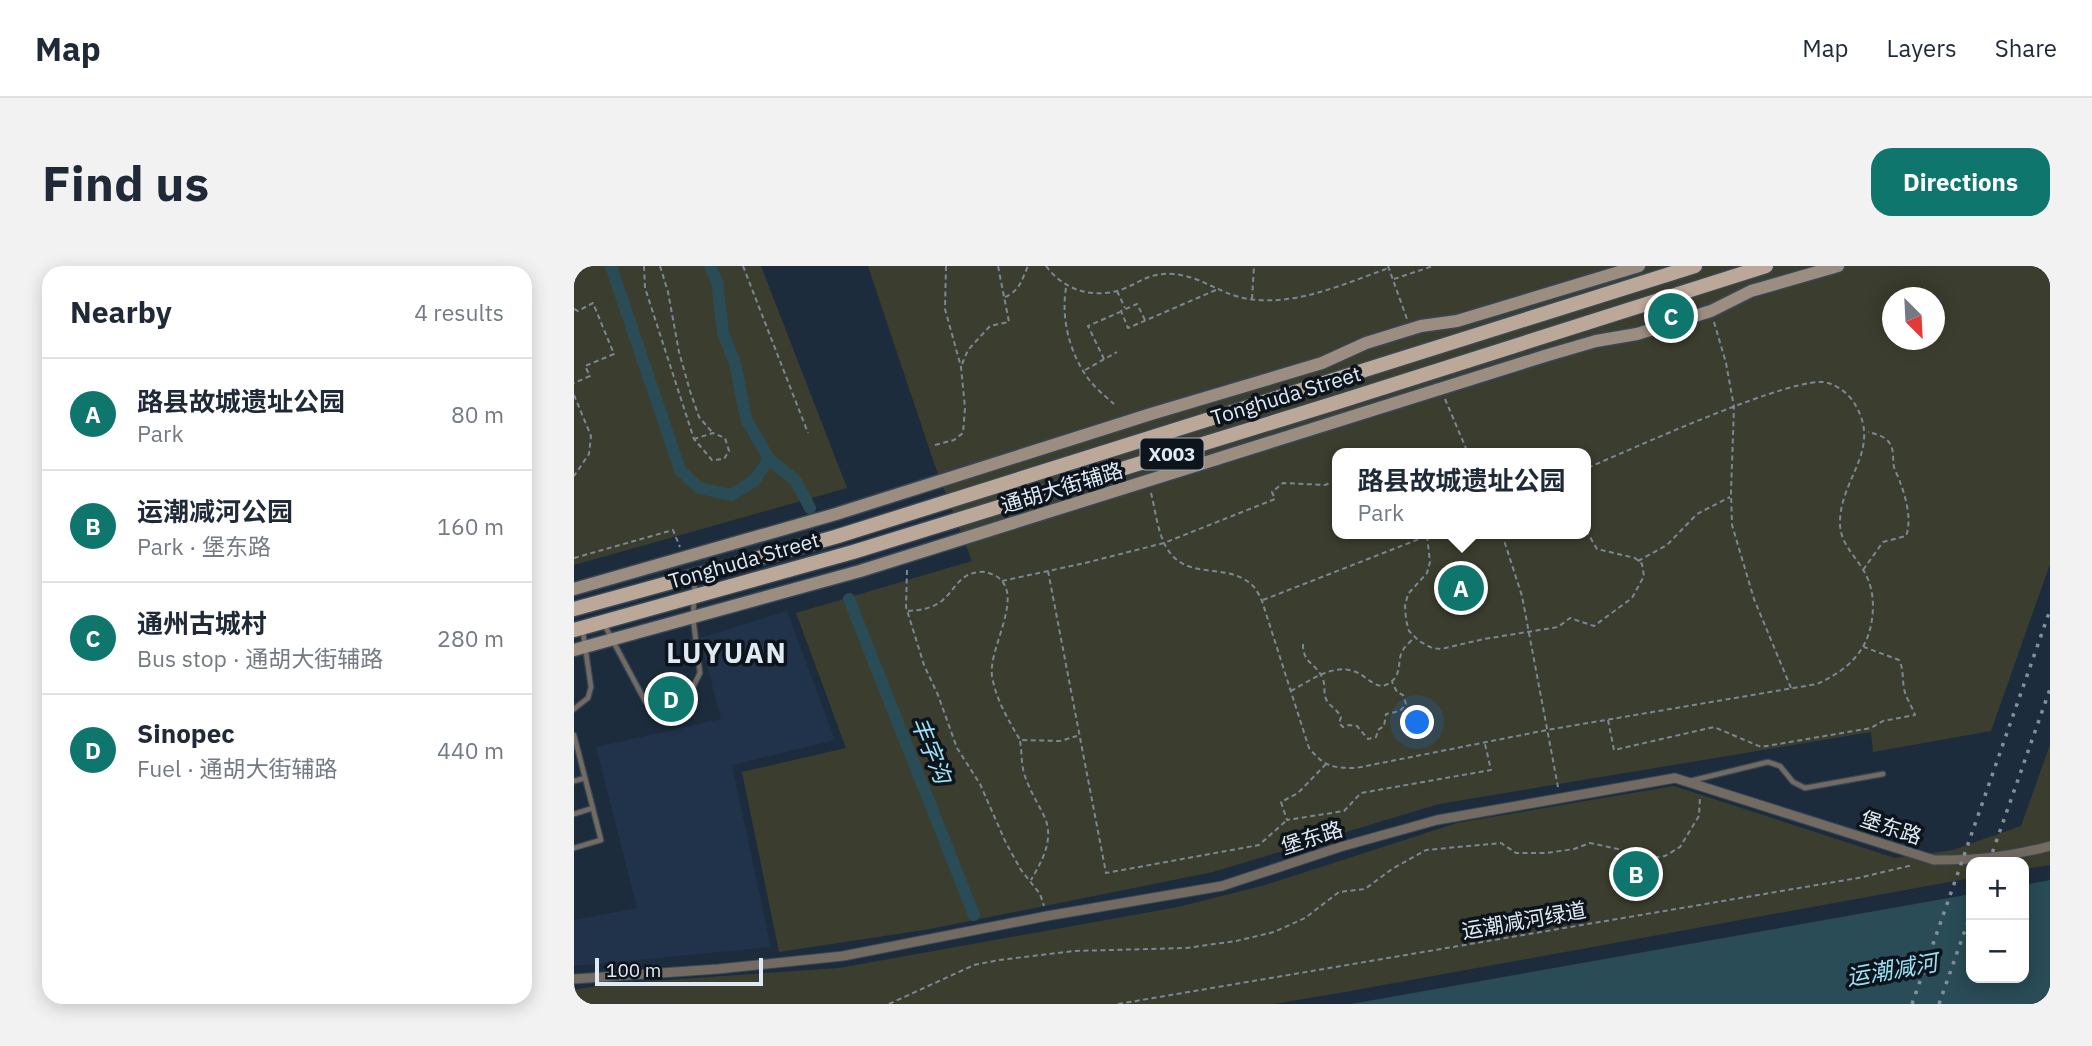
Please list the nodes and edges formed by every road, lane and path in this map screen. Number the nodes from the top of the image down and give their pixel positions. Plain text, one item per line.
1 (644, 266) edge
2 (660, 266) edge
3 (743, 266) edge
4 (946, 266) edge
5 (998, 266) edge
6 (1028, 266) edge
7 (1046, 266) edge
8 (1254, 266) edge
9 (1433, 266) edge
10 (1639, 266) edge
11 (1695, 266) edge
12 (1766, 266) edge
13 (1838, 266) edge
14 (1389, 267) edge
15 (1393, 279) junction
16 (1067, 287) junction
17 (1217, 289) junction
18 (1117, 291) junction
19 (1004, 297) junction
20 (1252, 299) junction
21 (574, 309) edge
22 (1126, 309) junction
23 (1121, 311) junction
24 (1711, 311) junction
25 (1145, 320) junction
26 (1408, 324) dead end
27 (1117, 352) dead end
28 (1104, 359) junction
29 (961, 367) junction
30 (1084, 371) junction
31 (574, 383) edge
32 (574, 395) edge
33 (1445, 399) dead end
34 (1114, 404) dead end
35 (1734, 407) junction
36 (1866, 432) junction
37 (712, 433) junction
38 (808, 433) dead end
39 (694, 439) junction
40 (935, 445) dead end
41 (1466, 448) edge
42 (1591, 467) edge
43 (574, 476) edge
44 (1148, 482) junction
45 (1332, 482) edge
46 (1731, 496) junction
47 (1419, 539) edge
48 (1427, 539) edge
49 (1504, 539) edge
50 (1591, 539) edge
51 (1164, 543) junction
52 (574, 558) edge
53 (684, 558) junction
54 (1638, 561) junction
55 (908, 566) dead end
56 (1863, 570) junction
57 (1048, 571) junction
58 (695, 576) junction
59 (1002, 580) junction
60 (574, 589) edge
61 (695, 596) junction
62 (1262, 601) junction
63 (574, 609) edge
64 (907, 611) junction
65 (693, 618) junction
66 (604, 622) junction
67 (578, 629) edge
68 (1530, 631) junction
69 (1415, 637) junction
70 (612, 640) junction
71 (1303, 644) dead end
72 (1863, 646) junction
73 (579, 649) edge
74 (1321, 675) junction
75 (1392, 682) junction
76 (1791, 690) junction
77 (1290, 691) junction
78 (574, 709) edge
79 (1608, 720) junction
80 (1547, 730) junction
81 (574, 735) edge
82 (1079, 736) junction
83 (1020, 740) junction
84 (1485, 743) junction
85 (575, 745) edge
86 (1326, 764) junction
87 (1882, 774) dead end
88 (585, 778) junction
89 (574, 781) edge
90 (1687, 781) junction
91 (1701, 786) junction
92 (1560, 798) junction
93 (593, 808) junction
94 (574, 814) edge
95 (1287, 820) junction
96 (2050, 846) edge
97 (574, 848) edge
98 (1934, 860) junction
99 (1030, 881) junction
100 (1047, 915) junction
101 (574, 979) edge
102 (889, 1004) edge
103 (1118, 1004) edge

1 - 39 path
2 - 37 path
3 - 38 path
4 - 29 path
5 - 19 path
6 - 19 path
7 - 16 path
8 - 20 path
9 - 15 path
10 - 53 street, 通胡大街辅路
11 - 58 main road, Tonghuda Street / X003
12 - 61 main road, Tonghuda Street / X003
13 - 24 street, 通胡大街辅路
14 - 15 path
14 - 20 path
15 - 26 path
16 - 18 path
16 - 30 path
17 - 18 path
17 - 20 path
17 - 25 path
18 - 22 path
19 - 29 path
21 - 31 path
22 - 23 path
22 - 25 path
23 - 25 path
23 - 28 path
24 - 35 path
24 - 44 street, 通胡大街辅路
27 - 28 path
28 - 30 path
29 - 40 path
30 - 34 path
32 - 43 path
33 - 41 path
35 - 36 path
35 - 42 path
35 - 46 path
36 - 56 path
36 - 56 path
37 - 39 path
37 - 39 path
44 - 51 path
44 - 65 street, 通胡大街辅路
45 - 51 path
46 - 54 path
46 - 76 path
47 - 62 path
48 - 69 path
49 - 68 path
50 - 54 path
51 - 57 path
51 - 62 path
52 - 53 path
53 - 60 street, 通胡大街辅路
54 - 68 path
55 - 64 path
56 - 72 path
57 - 59 path
57 - 82 path
58 - 61 lane
58 - 63 main road, Tonghuda Street / X003
59 - 64 path
59 - 83 path
61 - 65 lane
61 - 66 main road, Tonghuda Street / X003
62 - 77 path
64 - 99 path
65 - 70 street, 通胡大街辅路
65 - 70 lane
66 - 67 main road, Tonghuda Street / X003
66 - 70 lane
67 - 73 lane
68 - 69 path
68 - 80 path
69 - 75 path
70 - 73 street, 通胡大街辅路
71 - 74 path
72 - 76 path
72 - 79 path
73 - 78 lane
74 - 75 path
74 - 75 path
74 - 77 path
76 - 79 path
77 - 86 path
79 - 80 path
80 - 84 path
80 - 92 path
81 - 85 lane
82 - 83 path
82 - 95 path
83 - 99 path
84 - 86 path
84 - 95 path
85 - 88 lane
86 - 95 path
87 - 90 lane
88 - 89 lane
88 - 93 lane
90 - 91 street, 堡东路
90 - 92 street, 堡东路
91 - 98 street, 堡东路
91 - 102 path
92 - 100 street, 堡东路
93 - 94 lane
93 - 97 lane
96 - 98 street, 堡东路
98 - 103 path, 运潮减河绿道
99 - 100 path
100 - 101 street, 堡东路

